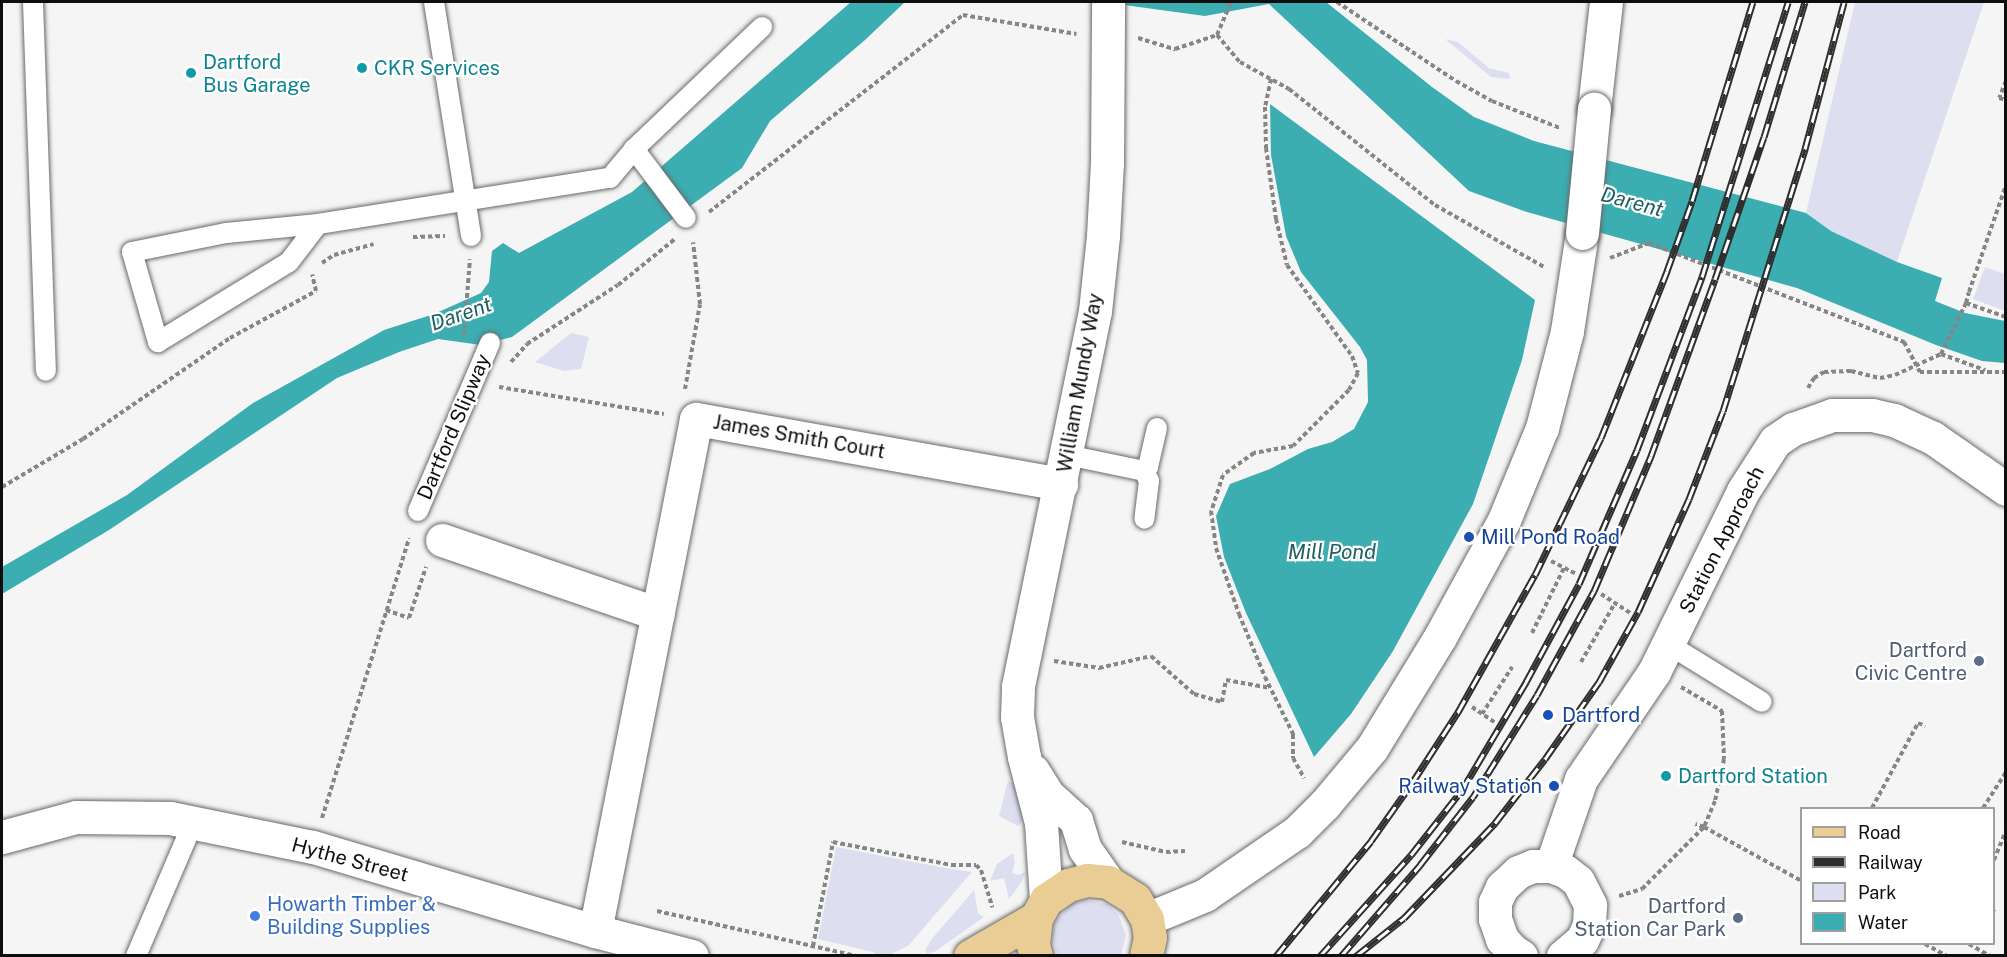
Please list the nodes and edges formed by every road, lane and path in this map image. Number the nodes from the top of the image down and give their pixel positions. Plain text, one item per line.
1 (33, 2) edge
2 (434, 2) edge
3 (1232, 2) edge
4 (1336, 2) edge
5 (1606, 2) edge
6 (1108, 11) edge
7 (762, 27) dead end
8 (1216, 35) junction
9 (1271, 79) junction
10 (2006, 81) edge
11 (2006, 100) edge
12 (1566, 130) dead end
13 (634, 149) junction
14 (2006, 184) edge
15 (464, 200) junction
16 (689, 222) junction
17 (318, 224) junction
18 (471, 236) junction
19 (404, 237) dead end
20 (383, 241) dead end
21 (1610, 258) dead end
22 (1550, 270) dead end
23 (467, 302) dead end
24 (1966, 303) junction
25 (2006, 317) edge
26 (490, 343) dead end
27 (1941, 354) junction
28 (505, 369) dead end
29 (46, 371) dead end
30 (1988, 371) junction
31 (2006, 372) edge
32 (1895, 375) dead end
33 (490, 385) dead end
34 (690, 407) junction
35 (1157, 428) dead end
36 (1064, 470) junction
37 (1144, 471) junction
38 (2, 487) edge
39 (2006, 489) edge
40 (418, 511) joint
41 (1144, 519) dead end
42 (434, 551) joint
43 (1551, 561) dead end
44 (1564, 568) junction
45 (1577, 574) dead end
46 (1601, 594) dead end
47 (1616, 603) junction
48 (386, 610) junction
49 (658, 614) junction
50 (1632, 614) dead end
51 (1532, 633) dead end
52 (1661, 658) junction
53 (1581, 662) dead end
54 (1065, 663) dead end
55 (1512, 667) dead end
56 (1270, 688) junction
57 (1762, 702) dead end
58 (1472, 706) dead end
59 (1482, 714) junction
60 (1494, 722) dead end
61 (1925, 726) dead end
62 (1024, 757) junction
63 (2006, 772) edge
64 (1307, 784) dead end
65 (1873, 807) edge
66 (1984, 807) edge
67 (193, 823) junction
68 (1695, 825) dead end
69 (1704, 827) junction
70 (2006, 831) edge
71 (2, 837) edge
72 (1117, 840) dead end
73 (313, 847) junction
74 (1185, 851) dead end
75 (1995, 858) edge
76 (1551, 866) junction
77 (1800, 881) edge
78 (1108, 882) junction
79 (1590, 905) junction
80 (1041, 909) junction
81 (656, 910) dead end
82 (992, 911) dead end
83 (1147, 919) junction
84 (595, 932) junction
85 (1927, 945) edge
86 (1971, 945) edge
87 (813, 946) junction
88 (1506, 950) edge
89 (1568, 954) edge
90 (136, 956) edge
91 (692, 956) edge
92 (856, 956) edge
93 (970, 956) edge
94 (1036, 956) edge
95 (1146, 956) edge
96 (1947, 956) edge
97 (1990, 956) edge

1 - 29 lane
2 - 15 lane
3 - 8 path
4 - 12 path
5 - 83 street, bridge
6 - 8 path
6 - 16 path
6 - 36 street, William Mundy Way
7 - 13 lane
8 - 9 path
9 - 22 path
9 - 56 path
10 - 11 path
13 - 15 lane
13 - 16 lane
14 - 24 path, bridge
15 - 17 lane
15 - 18 lane
16 - 28 path
16 - 34 path
17 - 17 lane
18 - 19 path
18 - 23 path
20 - 38 path
21 - 30 path
24 - 25 path
24 - 27 path, bridge
26 - 40 lane, Dartford Slipway
27 - 30 path
27 - 32 path, bridge
30 - 31 path
33 - 34 path
34 - 36 street, James Smith Court
34 - 49 street, James Smith Court
35 - 37 lane
36 - 37 lane
36 - 62 street, William Mundy Way
37 - 41 lane
39 - 52 street, Station Approach
40 - 48 path
42 - 48 path
42 - 49 street
43 - 44 path
44 - 45 path
44 - 51 path
46 - 47 path
47 - 50 path
47 - 53 path
48 - 73 path
49 - 84 street, James Smith Court
52 - 57 lane
52 - 69 path
52 - 76 street, Station Approach
54 - 56 path
55 - 59 path
56 - 64 path
58 - 59 path
59 - 60 path
61 - 65 path
62 - 78 street, William Mundy Way
62 - 80 street, William Mundy Way
63 - 66 path
67 - 71 street, Hythe Street
67 - 73 street, Hythe Street
67 - 90 lane
68 - 69 path
69 - 77 path
69 - 79 path
70 - 75 path
72 - 74 path
73 - 84 street, Hythe Street
76 - 79 street
76 - 88 street
78 - 80 main road
78 - 83 main road
79 - 89 street
80 - 93 main road
80 - 94 main road
81 - 87 path
82 - 87 path
83 - 95 main road
84 - 91 street, Hythe Street
85 - 96 path
86 - 97 path
87 - 92 path

